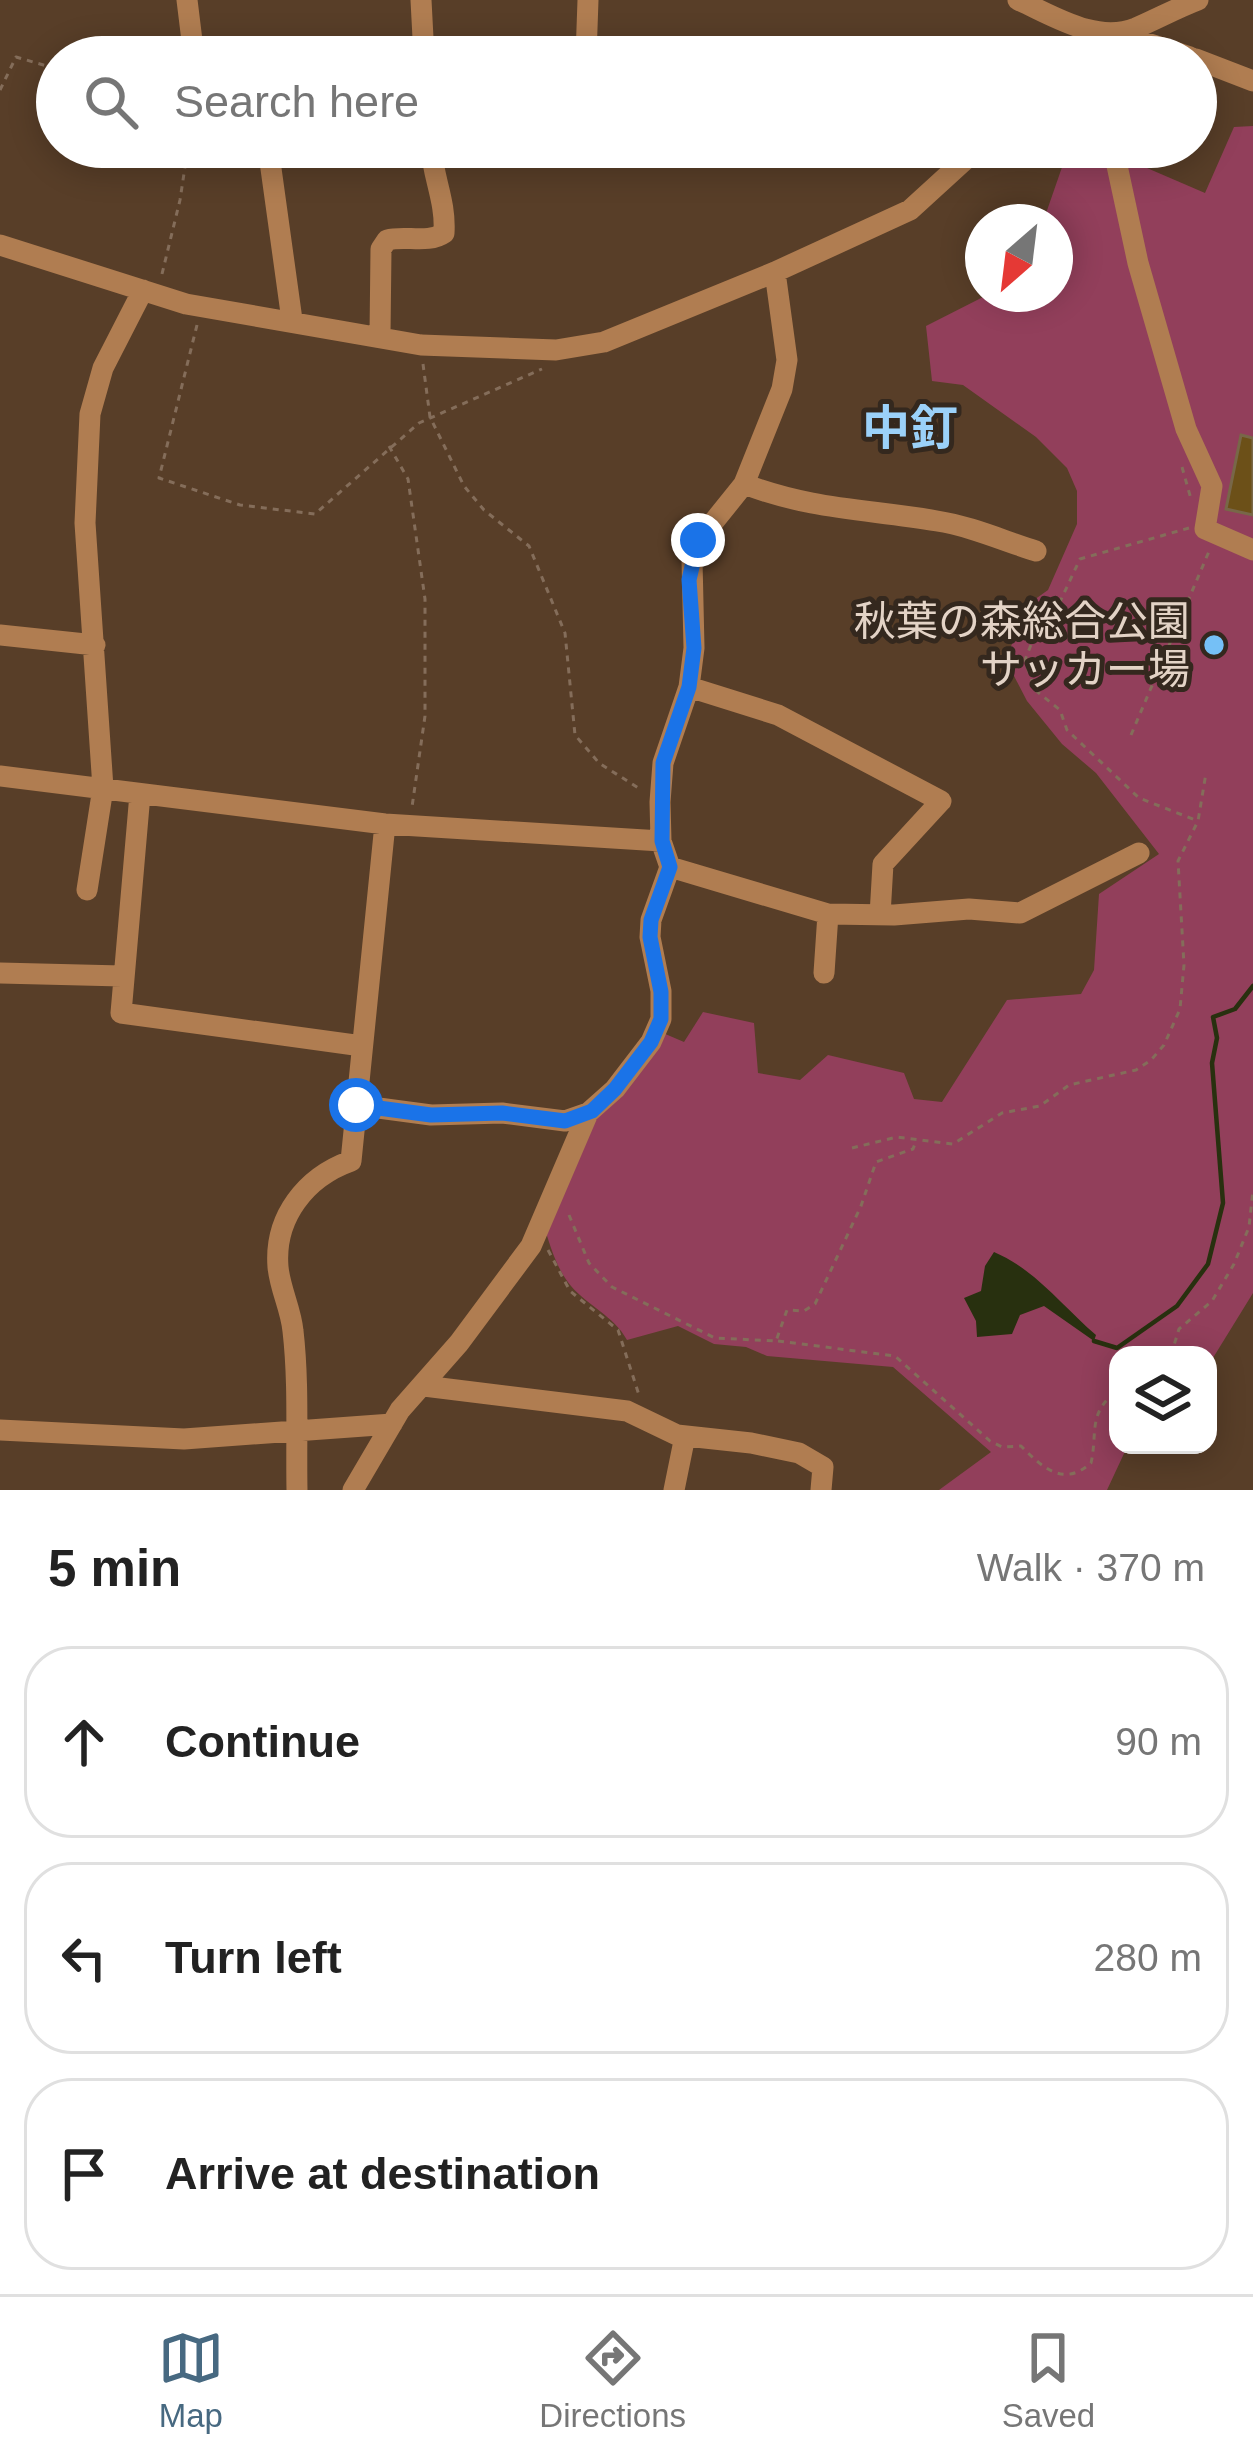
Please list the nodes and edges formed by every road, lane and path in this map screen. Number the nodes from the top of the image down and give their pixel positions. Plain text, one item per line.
1 (187, 0) edge
2 (421, 0) edge
3 (588, 0) edge
4 (1018, 0) edge
5 (1198, 0) edge
6 (191, 36) edge
7 (423, 36) edge
8 (587, 36) edge
9 (1086, 36) edge
10 (1118, 36) edge
11 (36, 63) edge
12 (1217, 67) edge
13 (1253, 81) edge
14 (0, 90) edge
15 (185, 168) edge
16 (271, 168) edge
17 (436, 168) edge
18 (956, 168) edge
19 (1118, 168) edge
20 (0, 245) edge
21 (775, 272) junction
22 (150, 292) junction
23 (201, 306) junction
24 (292, 320) junction
25 (380, 336) junction
26 (421, 345) junction
27 (545, 367) dead end
28 (430, 417) junction
29 (389, 446) junction
30 (744, 484) junction
31 (1194, 526) dead end
32 (1211, 547) dead end
33 (1036, 550) dead end
34 (1253, 550) edge
35 (0, 634) edge
36 (95, 645) junction
37 (689, 687) junction
38 (1131, 735) dead end
39 (1206, 773) dead end
40 (0, 776) edge
41 (103, 788) junction
42 (140, 794) junction
43 (660, 802) junction
44 (1198, 821) junction
45 (385, 824) junction
46 (409, 826) junction
47 (662, 841) junction
48 (1139, 854) dead end
49 (670, 867) junction
50 (87, 890) dead end
51 (828, 914) junction
52 (880, 915) junction
53 (0, 973) edge
54 (824, 973) dead end
55 (122, 976) junction
56 (362, 1046) junction
57 (356, 1105) junction
58 (589, 1113) junction
59 (917, 1139) junction
60 (852, 1148) dead end
61 (1253, 1190) edge
62 (569, 1215) dead end
63 (542, 1225) junction
64 (776, 1341) junction
65 (1174, 1346) edge
66 (424, 1387) junction
67 (1109, 1399) edge
68 (645, 1417) junction
69 (392, 1424) junction
70 (296, 1429) junction
71 (0, 1430) edge
72 (685, 1436) junction
73 (297, 1490) edge
74 (353, 1490) edge
75 (674, 1490) edge
76 (821, 1490) edge

1 - 6 street
2 - 7 street
3 - 8 street
4 - 9 street
5 - 10 street
11 - 14 path
12 - 13 street
15 - 22 path
16 - 24 street
17 - 25 street
18 - 21 street
19 - 34 street
20 - 22 street
21 - 26 street
21 - 30 street
22 - 23 street
22 - 36 street
23 - 24 street
23 - 29 path
24 - 25 street
25 - 26 street
26 - 28 path
27 - 28 path
28 - 29 path
28 - 43 path
29 - 46 path
30 - 33 street
30 - 37 street
31 - 44 path
32 - 38 path
35 - 36 street
36 - 41 street
37 - 43 street
37 - 52 street
39 - 44 path
40 - 41 street
41 - 42 street
41 - 50 street
42 - 45 street
42 - 55 street
43 - 47 street
44 - 59 path
45 - 46 street
45 - 56 street
46 - 47 street
47 - 49 street
48 - 52 street
49 - 51 street
49 - 58 street
51 - 52 street
51 - 54 street
53 - 55 street
55 - 56 street
56 - 57 street
57 - 58 street
57 - 70 street
58 - 63 street
59 - 60 path
59 - 64 path
61 - 65 path
62 - 64 path
63 - 66 street
63 - 68 path
64 - 67 path
66 - 68 street
66 - 69 street
68 - 72 street
69 - 70 street
69 - 74 street
70 - 71 street
70 - 73 street
72 - 75 street
72 - 76 street

